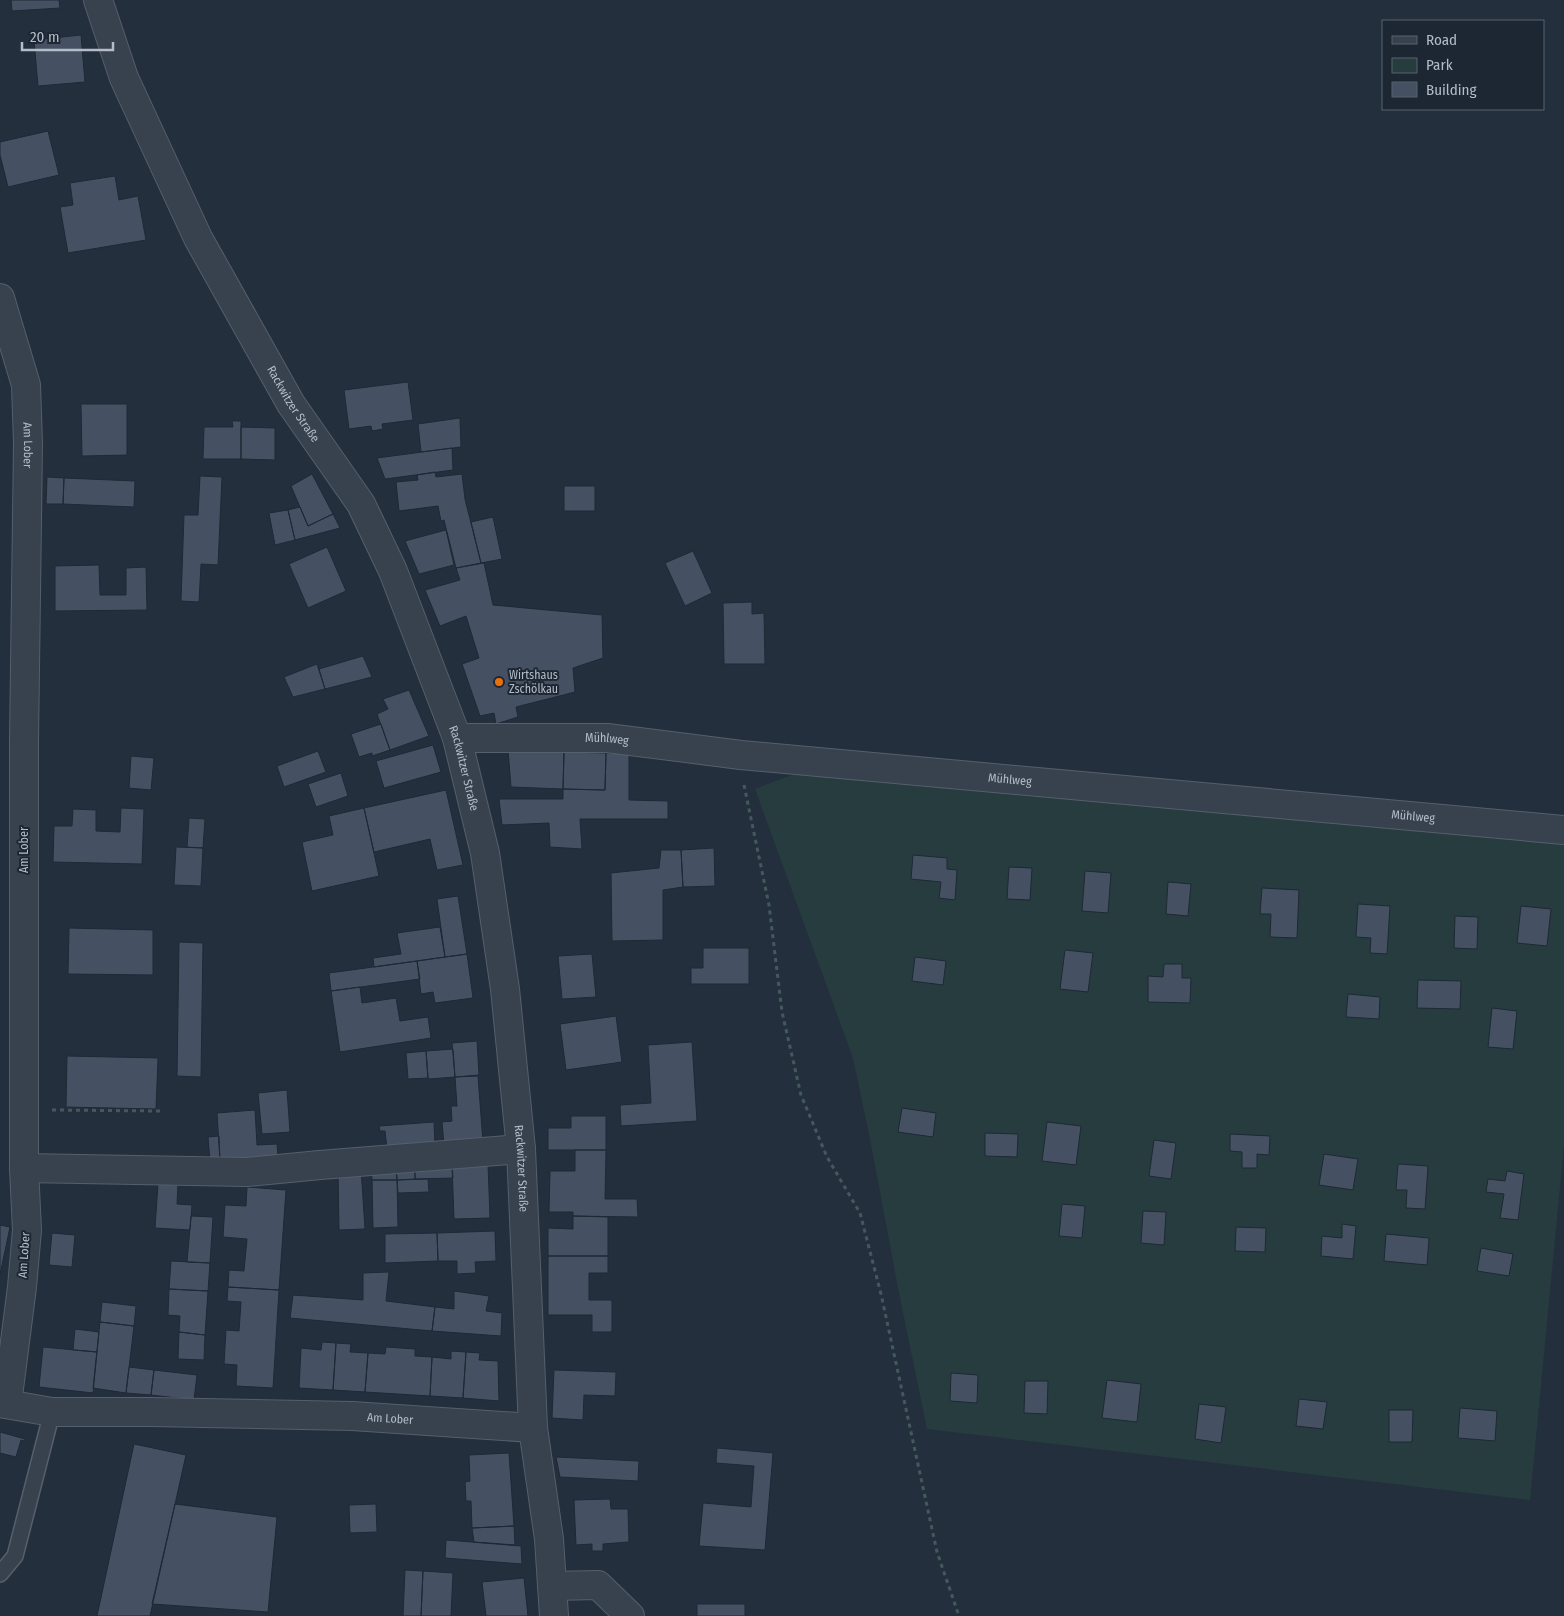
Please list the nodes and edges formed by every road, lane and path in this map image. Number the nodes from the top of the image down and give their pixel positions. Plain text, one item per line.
1 (98, 0) edge
2 (0, 298) edge
3 (456, 738) junction
4 (741, 755) junction
5 (1564, 830) edge
6 (24, 1110) junction
7 (160, 1111) dead end
8 (521, 1149) junction
9 (24, 1168) junction
10 (3, 1404) edge
11 (52, 1412) junction
12 (533, 1428) junction
13 (0, 1574) edge
14 (552, 1586) junction
15 (554, 1616) edge
16 (630, 1616) edge
17 (959, 1616) edge

1 - 3 street, Rackwitzer Straße
2 - 6 street, Am Lober
3 - 4 street, Mühlweg
3 - 8 street, Rackwitzer Straße
4 - 5 street, Mühlweg
4 - 17 path
6 - 7 path
6 - 9 street, Am Lober
8 - 9 street
8 - 12 street, Rackwitzer Straße
9 - 10 street, Am Lober
10 - 11 street, Am Lober
11 - 12 street, Am Lober
11 - 13 lane
12 - 14 street, Rackwitzer Straße
14 - 15 street, Rackwitzer Straße
14 - 16 street

